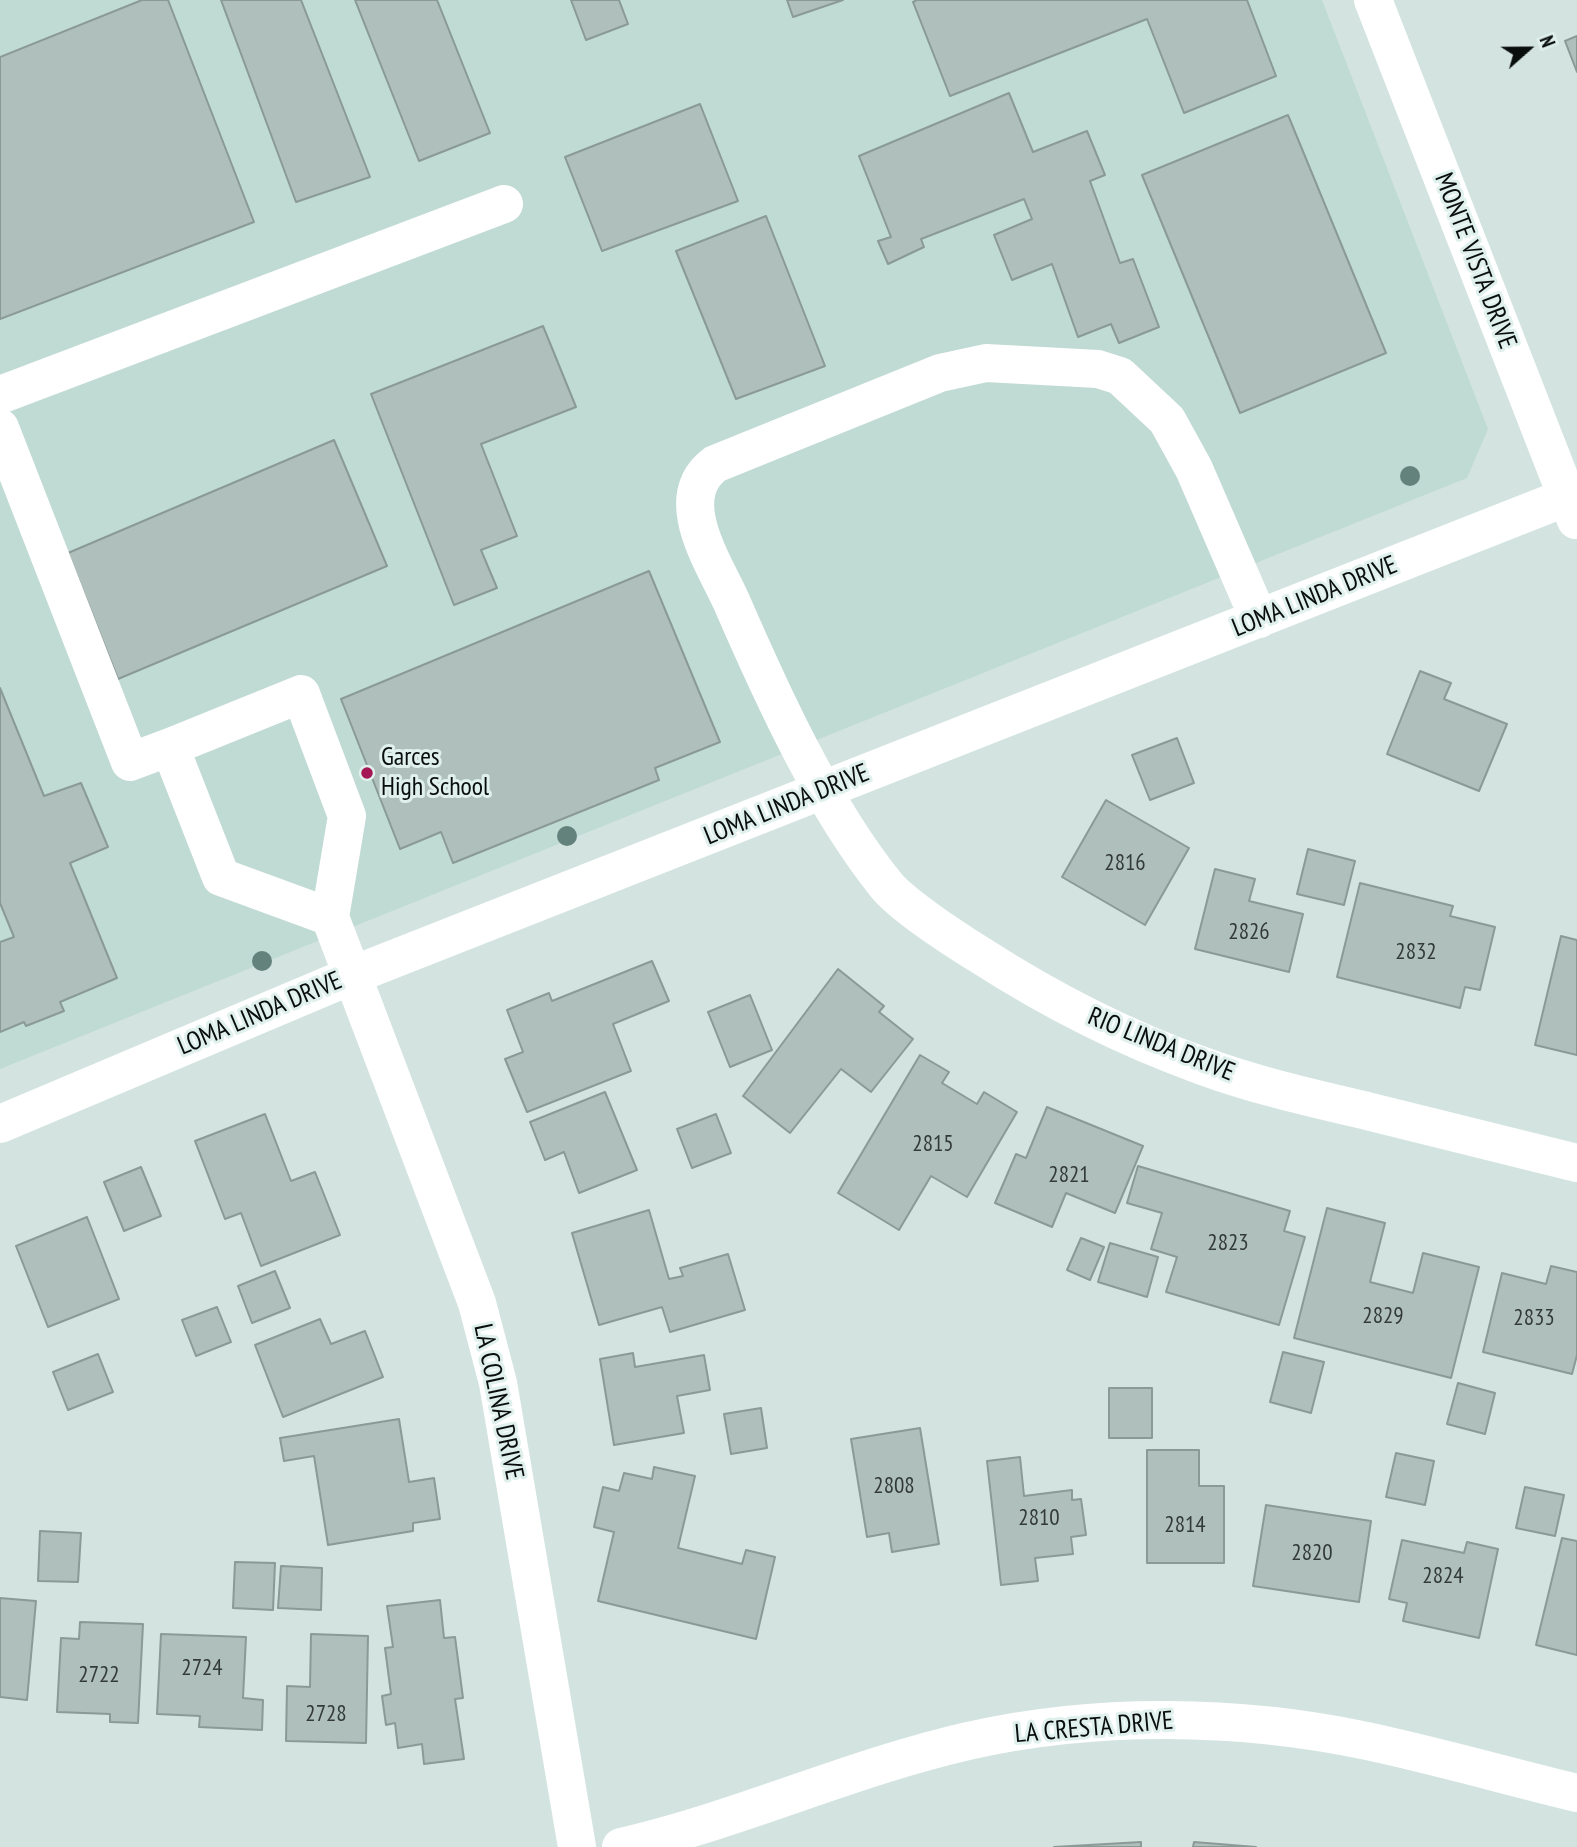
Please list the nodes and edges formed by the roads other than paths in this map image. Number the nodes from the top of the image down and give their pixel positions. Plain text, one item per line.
1 (1373, 0) edge
2 (504, 204) dead end
3 (0, 394) edge
4 (0, 428) edge
5 (1574, 504) edge
6 (1259, 619) junction
7 (170, 747) junction
8 (823, 790) junction
9 (330, 917) junction
10 (354, 975) junction
11 (0, 1124) edge
12 (1577, 1163) edge
13 (1577, 1793) edge
14 (578, 1847) edge
15 (621, 1847) edge

1 - 5 street, MONTE VISTA DRIVE
2 - 3 street
4 - 7 street
5 - 6 street, LOMA LINDA DRIVE
6 - 8 street, LOMA LINDA DRIVE
6 - 8 street, RIO LINDA DRIVE
7 - 9 street
7 - 9 street
8 - 10 street, LOMA LINDA DRIVE
8 - 12 street, RIO LINDA DRIVE
9 - 10 street, LA COLINA DRIVE
10 - 11 street, LOMA LINDA DRIVE
10 - 14 street, LA COLINA DRIVE
13 - 15 street, LA CRESTA DRIVE

